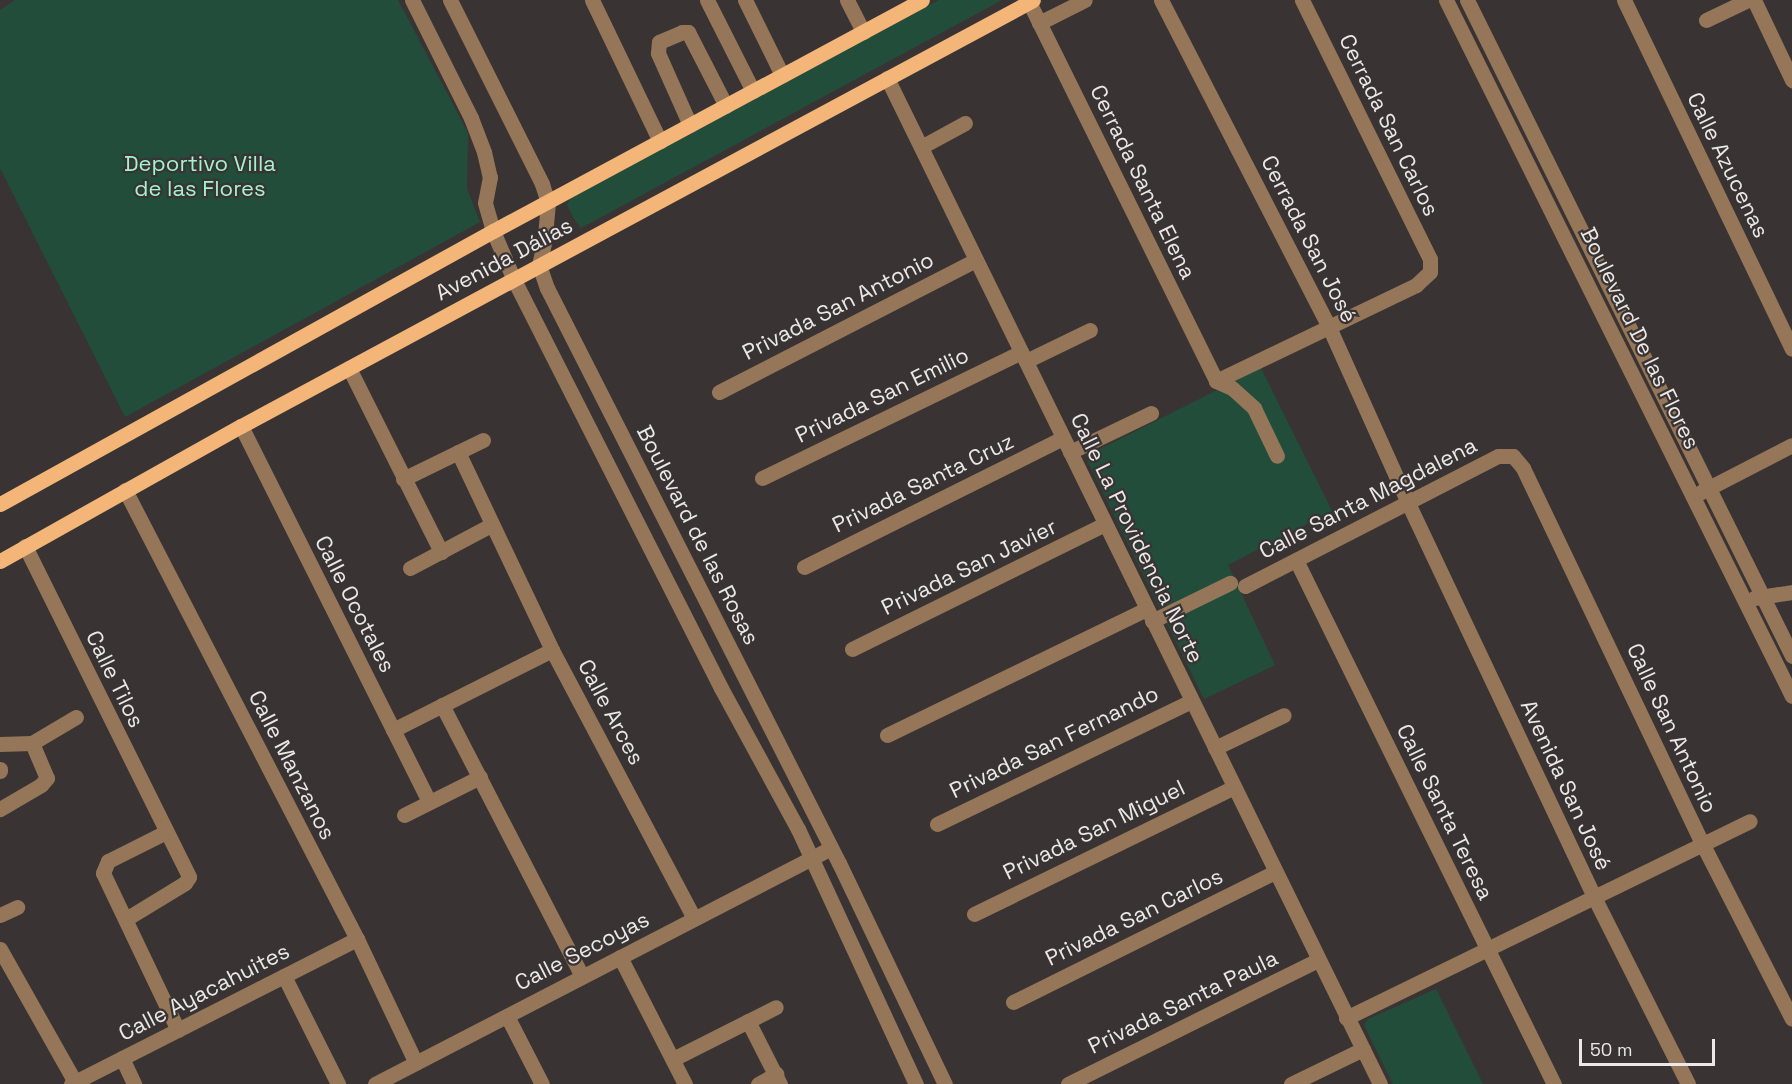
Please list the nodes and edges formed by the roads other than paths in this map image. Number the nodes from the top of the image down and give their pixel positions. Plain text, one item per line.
1 (411, 0) edge
2 (450, 0) edge
3 (592, 0) edge
4 (707, 0) edge
5 (745, 0) edge
6 (847, 0) edge
7 (922, 0) edge
8 (1085, 0) edge
9 (1161, 0) edge
10 (1302, 0) edge
11 (1446, 0) edge
12 (1467, 0) edge
13 (1624, 0) edge
14 (1748, 0) edge
15 (1754, 0) edge
16 (1031, 1) edge
17 (1706, 20) dead end
18 (1039, 23) junction
19 (863, 32) junction
20 (782, 75) junction
21 (887, 78) junction
22 (1792, 80) edge
23 (753, 91) junction
24 (726, 106) junction
25 (965, 123) dead end
26 (690, 125) junction
27 (660, 141) junction
28 (921, 147) junction
29 (548, 202) junction
30 (493, 231) junction
31 (976, 260) junction
32 (539, 265) junction
33 (514, 280) junction
34 (1329, 327) junction
35 (1090, 330) dead end
36 (1792, 350) edge
37 (1023, 357) junction
38 (349, 368) junction
39 (1216, 381) junction
40 (719, 392) dead end
41 (1150, 413) dead end
42 (241, 426) junction
43 (483, 440) dead end
44 (1067, 445) junction
45 (1792, 445) edge
46 (458, 452) junction
47 (1277, 456) dead end
48 (1514, 456) joint
49 (762, 478) dead end
50 (403, 479) junction
51 (1709, 488) junction
52 (125, 490) junction
53 (1694, 496) junction
54 (1408, 503) junction
55 (0, 504) edge
56 (1105, 524) junction
57 (492, 525) junction
58 (25, 546) junction
59 (441, 552) junction
60 (1296, 560) junction
61 (0, 561) edge
62 (804, 567) dead end
63 (410, 568) dead end
64 (1792, 592) edge
65 (1763, 597) junction
66 (1745, 600) junction
67 (1150, 615) junction
68 (552, 650) junction
69 (852, 650) dead end
70 (1792, 656) edge
71 (1792, 696) edge
72 (1191, 701) junction
73 (442, 705) junction
74 (1284, 716) dead end
75 (76, 717) dead end
76 (393, 730) junction
77 (887, 735) dead end
78 (32, 743) junction
79 (0, 744) edge
80 (1215, 748) junction
81 (480, 777) junction
82 (1234, 787) junction
83 (429, 802) junction
84 (0, 809) edge
85 (404, 815) dead end
86 (1750, 821) dead end
87 (937, 824) dead end
88 (166, 832) junction
89 (1703, 845) junction
90 (831, 848) junction
91 (810, 858) junction
92 (1275, 872) junction
93 (1594, 897) junction
94 (16, 907) dead end
95 (974, 914) dead end
96 (0, 915) edge
97 (694, 918) junction
98 (126, 919) junction
99 (357, 939) junction
100 (0, 949) edge
101 (1489, 951) junction
102 (620, 957) junction
103 (1318, 960) junction
104 (5, 969) edge
105 (284, 976) junction
106 (582, 976) junction
107 (1013, 1002) dead end
108 (776, 1007) dead end
109 (507, 1016) junction
110 (1347, 1018) junction
111 (1792, 1019) edge
112 (748, 1021) junction
113 (178, 1030) junction
114 (1363, 1049) junction
115 (122, 1058) junction
116 (673, 1059) junction
117 (416, 1063) junction
118 (778, 1079) edge
119 (73, 1083) edge
120 (134, 1084) edge
121 (338, 1084) edge
122 (375, 1084) edge
123 (542, 1084) edge
124 (685, 1084) edge
125 (758, 1084) edge
126 (916, 1084) edge
127 (945, 1084) edge
128 (1068, 1084) edge
129 (1291, 1084) edge
130 (1380, 1084) edge
131 (1554, 1084) edge
132 (1688, 1084) edge

1 - 30 street
2 - 29 street
3 - 27 street
4 - 23 street
5 - 20 street
6 - 19 street
7 - 19 main road, Avenida Dálias
8 - 18 street
9 - 34 street, Cerrada San José
10 - 34 street, Cerrada San Carlos
11 - 53 street, Boulevard De las Flores
12 - 51 street, Boulevard De las Flores
13 - 36 street, Calle Azucenas
14 - 17 street
15 - 22 street
16 - 18 street, Cerrada Santa Elena
16 - 21 main road, Avenida Dálias
18 - 39 street, Cerrada Santa Elena
19 - 20 main road, Avenida Dálias
20 - 23 main road, Avenida Dálias
21 - 28 street, Calle La Providencia Norte
21 - 32 main road, Avenida Dálias
23 - 24 main road, Avenida Dálias
24 - 26 main road, Avenida Dálias
24 - 26 street
25 - 28 street
26 - 27 main road, Avenida Dálias
27 - 29 main road, Avenida Dálias
28 - 31 street, Calle La Providencia Norte
29 - 30 main road, Avenida Dálias
29 - 32 street
30 - 33 street
30 - 55 main road, Avenida Dálias
31 - 37 street, Calle La Providencia Norte
31 - 40 street, Privada San Antonio
32 - 33 main road, Avenida Dálias
32 - 90 street, Boulevard de las Rosas
33 - 38 main road, Avenida Dálias
33 - 91 street
34 - 39 street
34 - 54 street, Cerrada San José
35 - 37 street, Privada San Emilio
37 - 44 street, Calle La Providencia Norte
37 - 49 street, Privada San Emilio
38 - 42 main road, Avenida Dálias
38 - 50 street
39 - 47 street
41 - 44 street, Privada Santa Cruz
42 - 52 main road, Avenida Dálias
42 - 76 street, Calle Ocotales
43 - 46 street
44 - 56 street, Calle La Providencia Norte
44 - 62 street, Privada Santa Cruz
45 - 51 street
46 - 50 street
46 - 57 street, Calle Arces
48 - 54 street, Calle Santa Magdalena
48 - 89 street, Calle San Antonio
50 - 59 street
51 - 53 street
51 - 65 street, Boulevard De las Flores
52 - 58 main road, Avenida Dálias
52 - 99 street, Calle Manzanos
53 - 66 street, Boulevard De las Flores
54 - 60 street, Calle Santa Magdalena
54 - 93 street, Avenida San José
56 - 67 street, Calle La Providencia Norte
56 - 69 street, Privada San Javier
57 - 59 street
57 - 68 street, Calle Arces
58 - 61 main road, Avenida Dálias
58 - 88 street, Calle Tilos
59 - 63 street
60 - 67 street, Calle Santa Magdalena
60 - 101 street, Calle Santa Teresa
64 - 65 street
65 - 66 street
65 - 70 street, Boulevard De las Flores
66 - 71 street, Boulevard De las Flores
67 - 72 street, Calle La Providencia Norte
67 - 77 street, Calle Santa Magdalena
68 - 73 street
68 - 97 street, Calle Arces
72 - 80 street, Calle La Providencia Norte
72 - 87 street, Privada San Fernando
73 - 76 street
73 - 81 street
74 - 80 street
75 - 78 street
76 - 83 street, Calle Ocotales
78 - 79 street
78 - 84 street
80 - 82 street, Calle La Providencia Norte
81 - 83 street
81 - 106 street
82 - 92 street, Calle La Providencia Norte
82 - 95 street, Privada San Miguel
83 - 85 street
86 - 89 street
88 - 98 street, Calle Tilos
88 - 98 street
89 - 93 street
89 - 111 street, Calle San Antonio
90 - 91 street, Calle Secoyas
90 - 127 street, Boulevard de las Rosas
91 - 97 street, Calle Secoyas
91 - 126 street
92 - 103 street, Calle La Providencia Norte
92 - 107 street, Privada San Carlos
93 - 101 street
93 - 132 street, Avenida San José
94 - 96 street
97 - 102 street, Calle Secoyas
98 - 113 street
99 - 105 street, Calle Ayacahuites
99 - 117 street, Calle Manzanos
100 - 104 street
101 - 110 street
101 - 131 street, Calle Santa Teresa
102 - 106 street, Calle Secoyas
102 - 116 street
103 - 110 street, Calle La Providencia Norte
103 - 128 street, Privada Santa Paula
104 - 119 street
105 - 113 street, Calle Ayacahuites
105 - 121 street
106 - 109 street, Calle Secoyas
108 - 112 street
109 - 117 street, Calle Secoyas
109 - 123 street
110 - 114 street, Calle La Providencia Norte
112 - 116 street
112 - 118 street
113 - 115 street, Calle Ayacahuites
114 - 129 street
114 - 130 street, Calle La Providencia Norte
115 - 119 street, Calle Ayacahuites
115 - 120 street
116 - 124 street
117 - 122 street, Calle Secoyas
118 - 125 street

